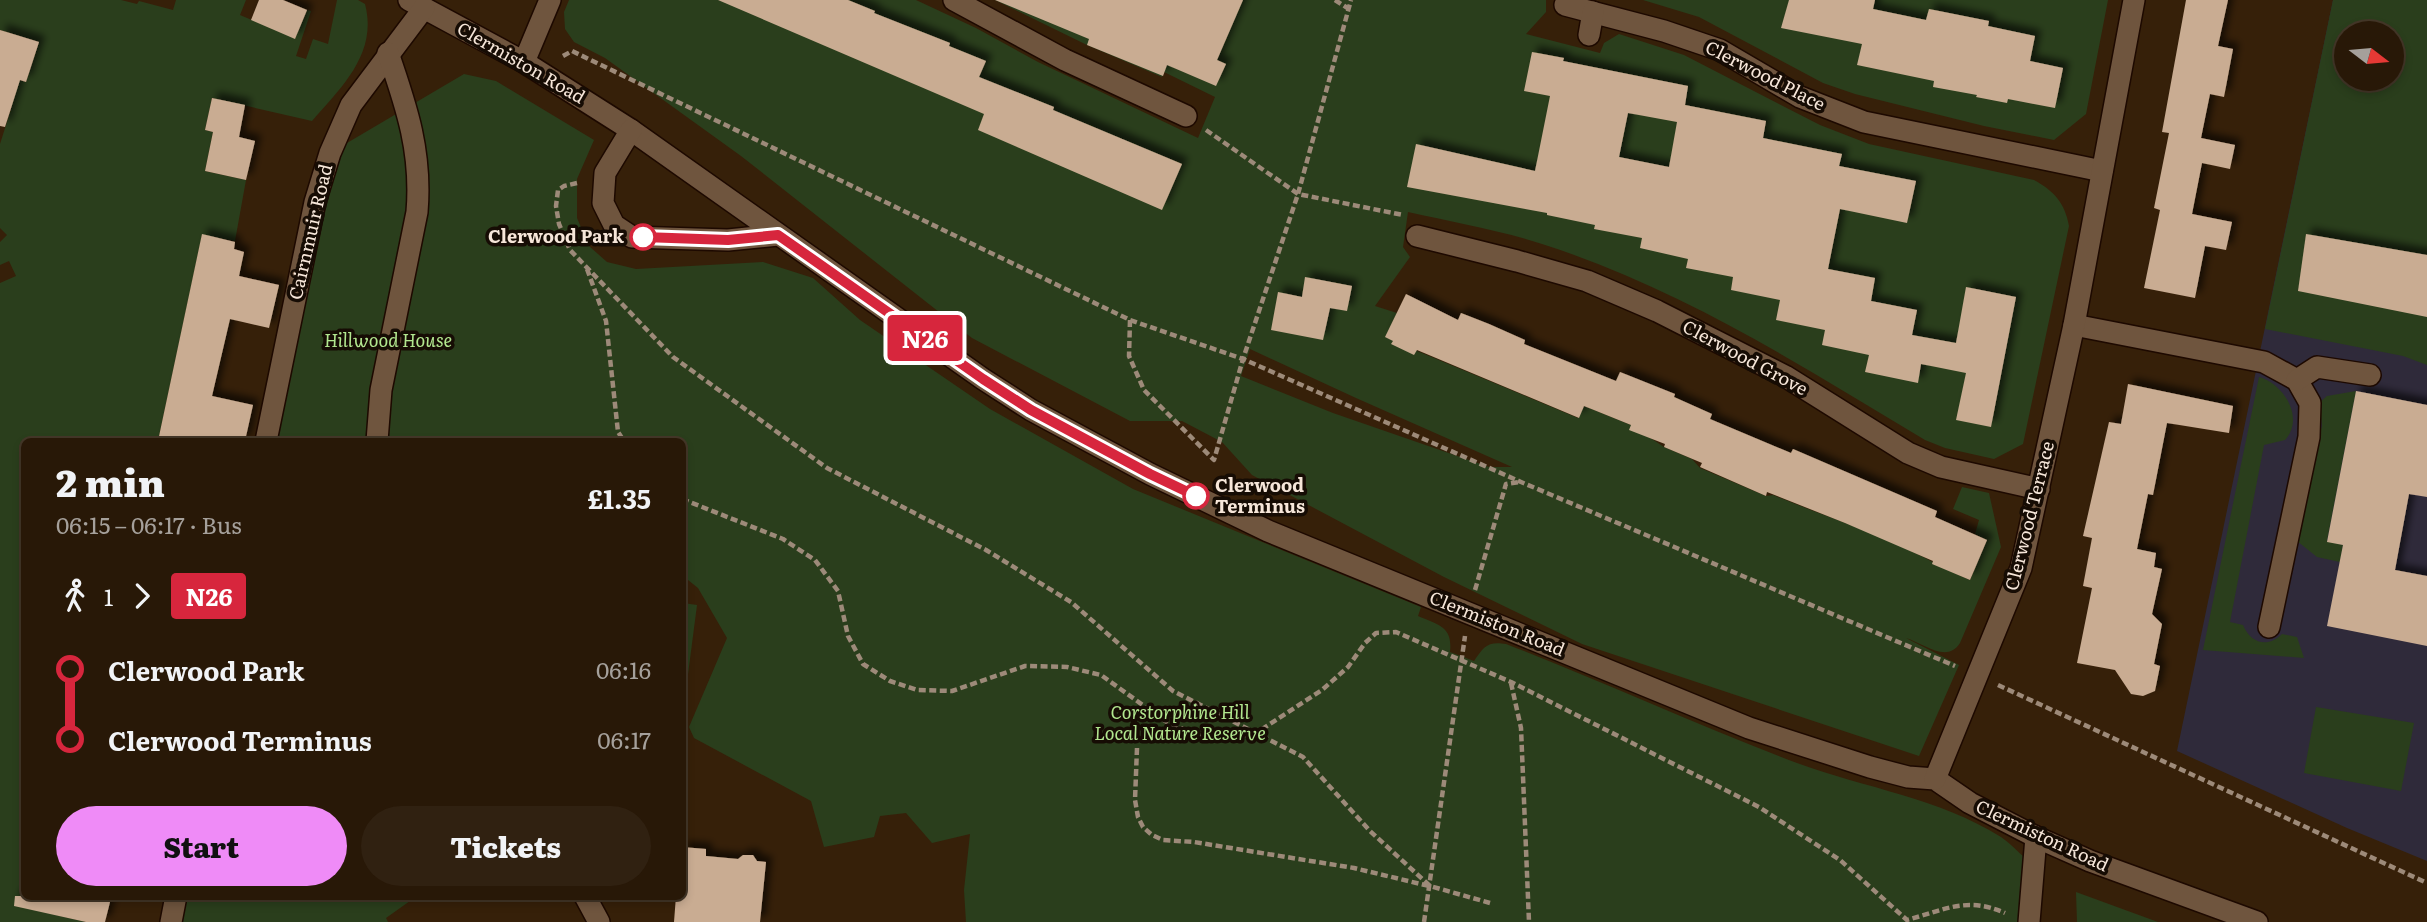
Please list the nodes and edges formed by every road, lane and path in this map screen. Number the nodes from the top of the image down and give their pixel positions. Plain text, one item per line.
1 (550, 0) edge
2 (954, 0) edge
3 (1335, 0) edge
4 (1352, 0) edge
5 (2134, 0) edge
6 (416, 4) edge
7 (1565, 5) dead end
8 (1349, 9) junction
9 (1594, 12) junction
10 (1588, 35) dead end
11 (388, 53) junction
12 (531, 66) junction
13 (1186, 116) joint
14 (631, 130) junction
15 (2102, 171) junction
16 (577, 183) dead end
17 (1298, 194) junction
18 (778, 235) junction
19 (1417, 236) joint
20 (585, 265) junction
21 (1130, 320) junction
22 (2074, 325) junction
23 (1244, 359) junction
24 (2370, 374) dead end
25 (2297, 380) junction
26 (268, 438) edge
27 (377, 438) edge
28 (622, 438) edge
29 (2039, 489) junction
30 (686, 501) edge
31 (1468, 612) junction
32 (2269, 627) dead end
33 (1461, 661) junction
34 (1511, 682) junction
35 (1256, 733) junction
36 (1138, 748) dead end
37 (1935, 779) junction
38 (2036, 837) junction
39 (1430, 886) junction
40 (175, 900) edge
41 (587, 900) edge
42 (1490, 903) dead end
43 (2021, 920) edge
44 (1907, 921) edge
45 (171, 922) edge
46 (599, 922) edge
47 (1424, 922) edge
48 (1529, 922) edge
49 (1900, 922) edge
50 (2258, 922) edge

1 - 12 street
2 - 13 street
3 - 8 path
4 - 8 path
5 - 15 street, Clerwood Terrace
6 - 11 street, Cairnmuir Road
6 - 12 street, Clermiston Road
7 - 9 street, Clerwood Place
8 - 17 path
9 - 10 street
9 - 15 street, Clerwood Place
11 - 26 street, Cairnmuir Road
11 - 27 street
12 - 14 street, Clermiston Road
12 - 21 path
13 - 17 path
14 - 18 street, Clermiston Road
14 - 18 street
15 - 22 street, Clerwood Terrace
16 - 20 path
17 - 19 path
17 - 23 path
18 - 31 street, Clermiston Road
19 - 29 street, Clerwood Grove
20 - 28 path
20 - 35 path
21 - 23 path
21 - 23 path
22 - 25 street
22 - 29 street, Clerwood Terrace
23 - 31 path
24 - 25 street
25 - 32 street
29 - 37 street, Clerwood Terrace
30 - 35 path
31 - 33 path
31 - 37 street, Clermiston Road
33 - 34 path
33 - 35 path
33 - 39 path
34 - 44 path
34 - 48 path
35 - 39 path
36 - 39 path
37 - 38 street, Clermiston Road
38 - 43 street
38 - 50 street, Clermiston Road
39 - 42 path
39 - 47 path
40 - 45 street
41 - 46 street
43 - 44 path
44 - 49 path

